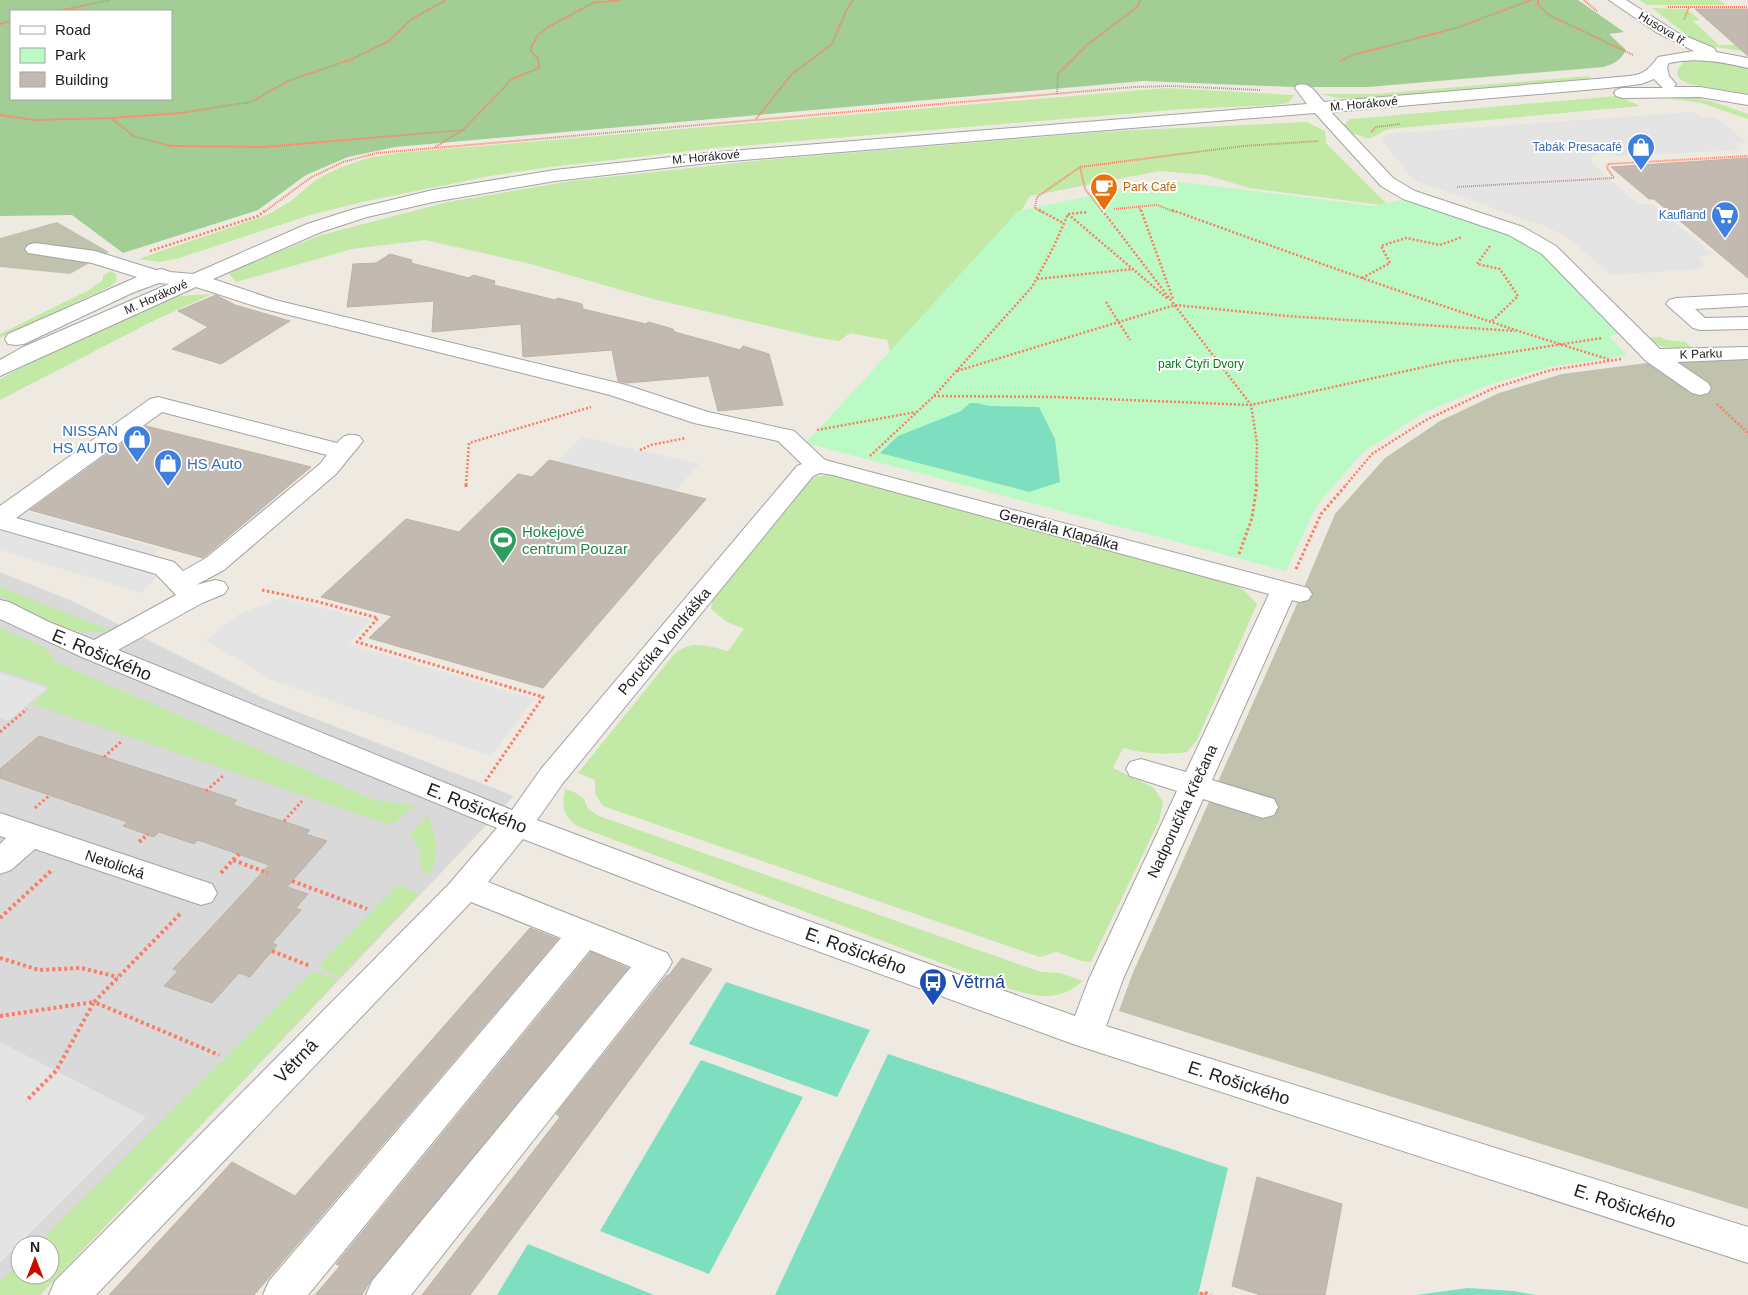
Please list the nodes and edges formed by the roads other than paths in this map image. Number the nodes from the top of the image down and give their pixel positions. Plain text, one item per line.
1 (1616, 4) edge
2 (1635, 30) dead end
3 (1679, 39) junction
4 (1713, 52) junction
5 (1662, 55) junction
6 (1748, 59) edge
7 (1303, 88) dead end
8 (1626, 89) junction
9 (1688, 90) junction
10 (1746, 102) edge
11 (1324, 112) junction
12 (314, 228) junction
13 (36, 249) dead end
14 (156, 277) junction
15 (195, 280) junction
16 (1748, 300) edge
17 (1748, 323) edge
18 (0, 348) edge
19 (1748, 353) edge
20 (1654, 356) junction
21 (0, 369) edge
22 (1700, 388) road end
23 (818, 466) junction
24 (0, 520) edge
25 (1292, 586) joint
26 (196, 589) junction
27 (4, 612) edge
28 (94, 652) junction
29 (1141, 769) dead end
30 (1194, 785) junction
31 (1263, 807) dead end
32 (0, 824) edge
33 (30, 824) junction
34 (518, 824) junction
35 (0, 862) edge
36 (465, 886) junction
37 (200, 894) road end
38 (584, 934) junction
39 (1085, 1034) junction
40 (1748, 1245) edge
41 (69, 1295) edge
42 (283, 1295) edge
43 (386, 1295) edge

1 - 2 street, Husova tř.
1 - 3 street, Husova tř.
3 - 4 street, Husova tř.
3 - 6 street
4 - 5 street
4 - 6 street
5 - 6 street
5 - 8 street
5 - 9 street
7 - 11 street
8 - 9 street
8 - 11 street, M. Horákové
9 - 10 street
11 - 12 street, M. Horákové
11 - 20 street
12 - 14 street, M. Horákové
12 - 15 street, M. Horákové
13 - 14 street
14 - 15 street
14 - 18 street, M. Horákové
15 - 21 street, M. Horákové
15 - 23 street
16 - 17 street
19 - 20 street, K Parku
20 - 22 street
23 - 25 street, Generála Klapálka
23 - 34 street, Poručíka Vondráška
24 - 26 street
24 - 26 street
25 - 30 street, Nadporučíka Křečana
26 - 28 street
27 - 28 street, E. Rošického
28 - 34 street, E. Rošického
29 - 30 street
30 - 31 street
30 - 39 street, Nadporučíka Křečana
32 - 33 street, Netolická
33 - 35 street
33 - 37 street, Netolická
34 - 36 street, Větrná
34 - 39 street, E. Rošického
36 - 38 street
36 - 41 street, Větrná
38 - 42 street
38 - 43 street
39 - 40 street, E. Rošického

